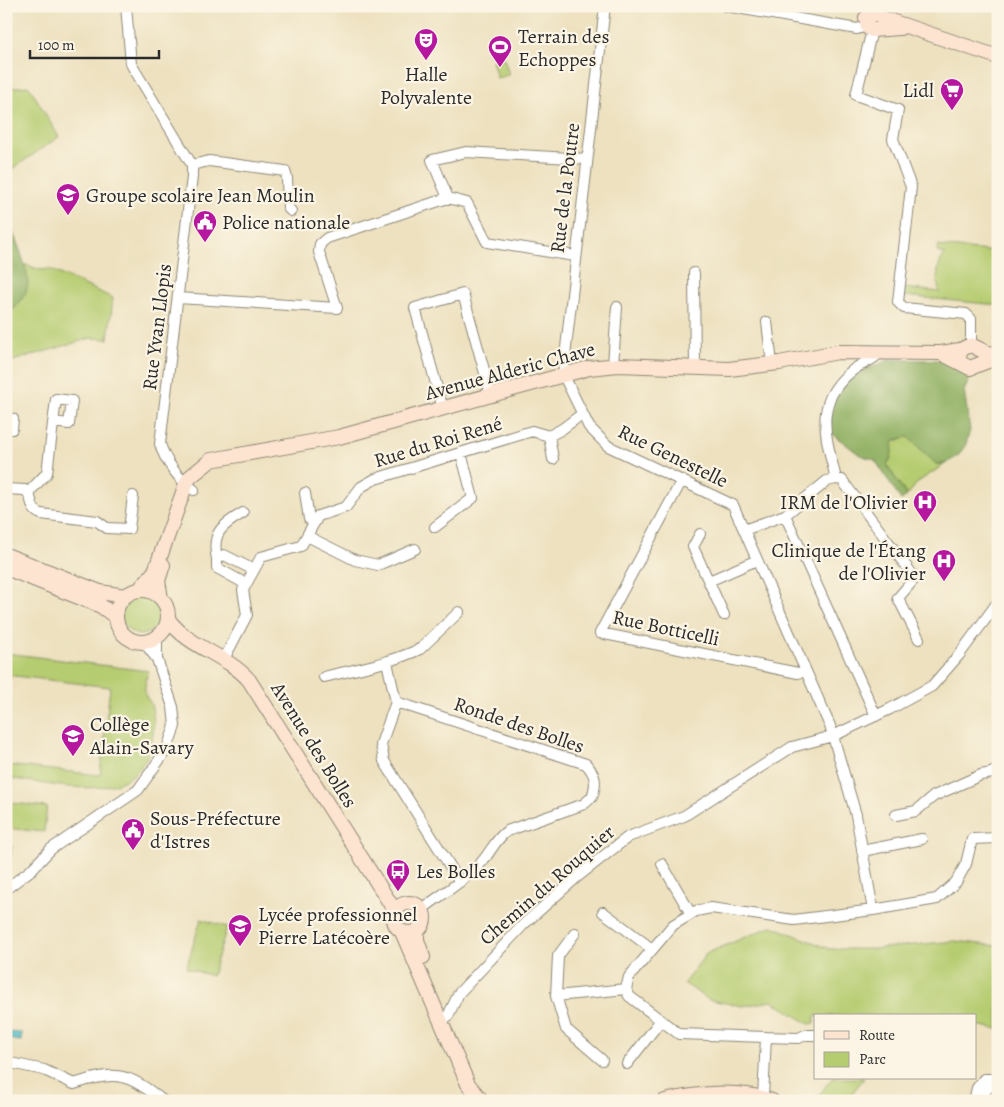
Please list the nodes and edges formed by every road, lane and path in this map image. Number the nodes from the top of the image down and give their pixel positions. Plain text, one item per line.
1 (126, 6) edge
2 (605, 6) edge
3 (726, 6) edge
4 (783, 11) edge
5 (872, 18) edge
6 (998, 57) edge
7 (587, 158) junction
8 (189, 161) junction
9 (448, 198) junction
10 (291, 211) dead end
11 (575, 256) junction
12 (694, 273) dead end
13 (178, 298) junction
14 (617, 307) dead end
15 (767, 322) dead end
16 (881, 351) junction
17 (967, 352) junction
18 (998, 355) edge
19 (772, 364) junction
20 (613, 365) junction
21 (695, 368) junction
22 (563, 374) junction
23 (491, 395) junction
24 (443, 409) junction
25 (582, 414) junction
26 (6, 418) edge
27 (53, 422) dead end
28 (12, 429) dead end
29 (549, 436) junction
30 (461, 453) junction
31 (553, 458) dead end
32 (836, 478) junction
33 (682, 480) junction
34 (190, 487) junction
35 (6, 489) edge
36 (28, 493) junction
37 (305, 493) dead end
38 (133, 496) dead end
39 (243, 513) dead end
40 (785, 515) junction
41 (315, 522) junction
42 (435, 527) dead end
43 (744, 530) junction
44 (700, 534) dead end
45 (307, 536) junction
46 (415, 549) dead end
47 (6, 555) edge
48 (217, 559) junction
49 (757, 560) junction
50 (6, 568) edge
51 (254, 570) junction
52 (709, 582) junction
53 (246, 584) junction
54 (139, 590) junction
55 (126, 596) junction
56 (161, 598) junction
57 (998, 602) edge
58 (459, 612) dead end
59 (724, 615) dead end
60 (116, 617) junction
61 (168, 619) junction
62 (158, 636) junction
63 (919, 639) dead end
64 (144, 642) junction
65 (195, 644) junction
66 (157, 659) junction
67 (224, 659) junction
68 (387, 662) junction
69 (805, 670) junction
70 (324, 677) dead end
71 (396, 702) junction
72 (876, 716) junction
73 (833, 736) junction
74 (998, 768) edge
75 (896, 815) dead end
76 (998, 838) edge
77 (922, 839) dead end
78 (862, 851) junction
79 (662, 864) dead end
80 (460, 882) junction
81 (6, 889) edge
82 (399, 907) junction
83 (422, 909) junction
84 (873, 910) junction
85 (603, 912) dead end
86 (691, 914) junction
87 (418, 931) junction
88 (402, 932) junction
89 (575, 933) dead end
90 (652, 949) junction
91 (626, 989) junction
92 (556, 996) junction
93 (444, 1019) junction
94 (661, 1020) junction
95 (814, 1035) edge
96 (766, 1037) junction
97 (602, 1060) dead end
98 (6, 1062) edge
99 (628, 1064) dead end
100 (998, 1081) edge
101 (767, 1099) edge
102 (162, 1101) edge
103 (482, 1101) edge
104 (492, 1101) edge
105 (665, 1101) edge
106 (974, 1101) edge
107 (978, 1101) edge

1 - 8 street
2 - 7 street, Rue de la Poutre
3 - 4 street
4 - 5 street
5 - 6 main road
5 - 17 street
7 - 9 street
7 - 11 street, Rue de la Poutre
8 - 10 street
8 - 13 street, Rue Yvan Llopis
9 - 11 street
9 - 13 street
11 - 22 street, Rue de la Poutre
12 - 21 street
13 - 34 street, Rue Yvan Llopis
14 - 20 street
15 - 19 street
16 - 17 main road, Avenue Alderic Chave
16 - 19 main road, Avenue Alderic Chave
16 - 32 street
17 - 18 main road, Avenue Alderic Chave
17 - 18 main road, Avenue Alderic Chave
19 - 21 main road, Avenue Alderic Chave
20 - 21 main road, Avenue Alderic Chave
20 - 22 main road, Avenue Alderic Chave
22 - 23 main road, Avenue Alderic Chave
22 - 25 street, Rue Genestelle
23 - 24 main road, Avenue Alderic Chave
23 - 24 street
24 - 34 main road, Avenue Alderic Chave
25 - 29 street
25 - 33 street, Rue Genestelle
26 - 28 street
27 - 36 street
29 - 30 street, Rue du Roi René
29 - 31 street
30 - 41 street, Rue du Roi René
30 - 42 street
32 - 40 street
32 - 63 street
33 - 43 street, Rue Genestelle
33 - 69 street, Rue Botticelli
34 - 54 main road, Avenue Alderic Chave
34 - 56 main road, Avenue Alderic Chave
35 - 36 street
36 - 38 street
37 - 41 street
39 - 48 street
40 - 43 street
40 - 72 street
41 - 45 street
43 - 49 street, Rue Genestelle
44 - 52 street
45 - 46 street
45 - 51 street
47 - 55 main road
48 - 51 street
48 - 53 street
49 - 52 street
49 - 69 street, Rue Genestelle
50 - 60 main road
51 - 53 street
52 - 59 street
53 - 67 street
54 - 55 main road
54 - 56 main road
55 - 60 main road
56 - 61 main road
57 - 72 street, Chemin du Rouquier
58 - 68 street
60 - 64 main road
61 - 62 main road
61 - 65 main road, Avenue des Bolles
62 - 64 main road
62 - 65 main road, Avenue des Bolles
62 - 66 street
64 - 66 street
65 - 67 main road, Avenue des Bolles
66 - 81 street
67 - 82 main road, Avenue des Bolles
68 - 70 street
68 - 71 street
69 - 73 street, Rue Genestelle
71 - 80 street
71 - 80 street, Ronde des Bolles
72 - 73 street, Chemin du Rouquier
73 - 78 street, Rue Genestelle
73 - 93 street, Chemin du Rouquier
74 - 75 street
76 - 84 street
77 - 78 street
78 - 84 street, Rue Genestelle
79 - 86 street
80 - 83 street, Ronde des Bolles
82 - 83 main road
82 - 88 main road
83 - 87 main road
84 - 86 street
85 - 90 street
86 - 90 street
87 - 88 main road
87 - 93 main road
88 - 93 main road
89 - 92 street
90 - 91 street
91 - 92 street
91 - 94 street
92 - 97 street
93 - 103 main road
93 - 104 main road
94 - 96 street
94 - 99 street
95 - 96 street
96 - 101 street
98 - 102 street
100 - 106 street
100 - 107 street
101 - 105 main road

